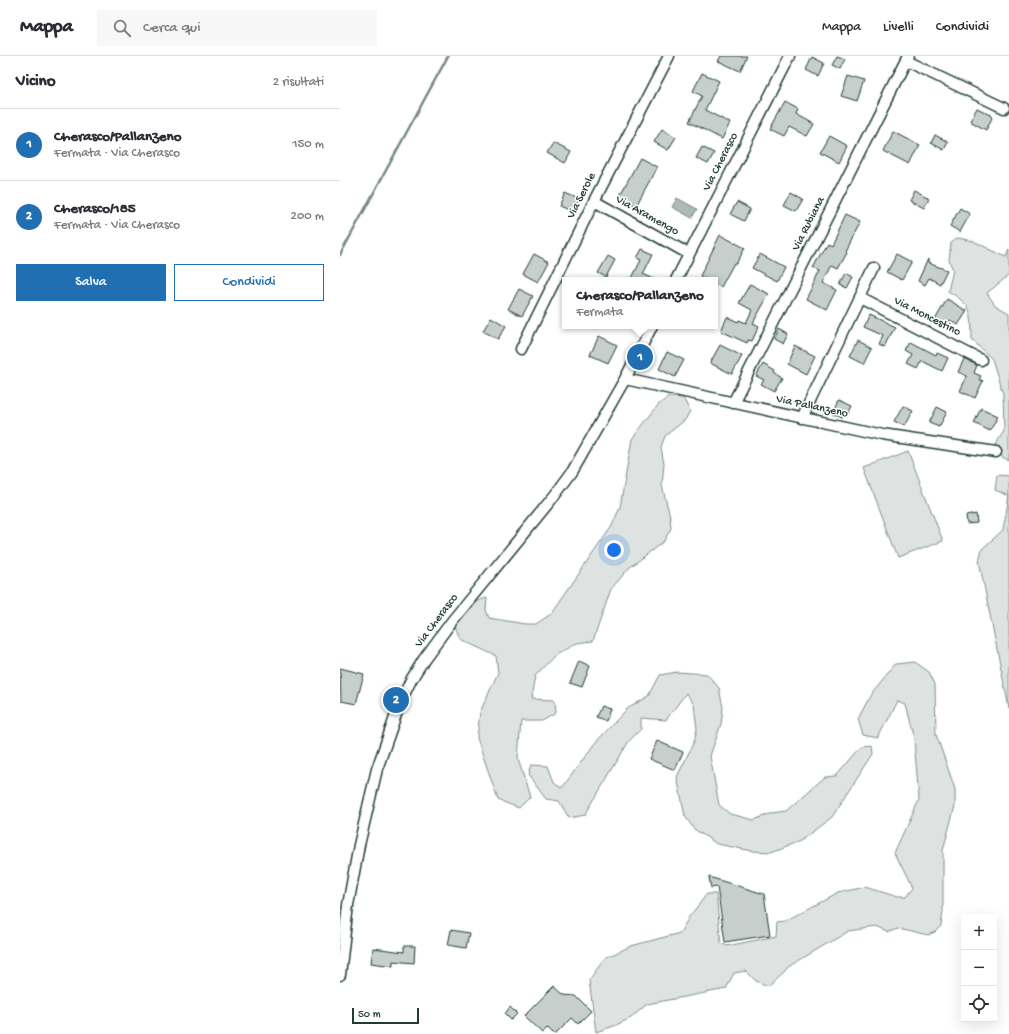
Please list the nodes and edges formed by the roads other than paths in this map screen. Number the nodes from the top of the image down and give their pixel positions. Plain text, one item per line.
1 (669, 56) edge
2 (790, 56) edge
3 (907, 58) edge
4 (1004, 108) dead end
5 (594, 201) junction
6 (689, 254) junction
7 (874, 268) dead end
8 (678, 277) edge
9 (860, 298) junction
10 (650, 329) edge
11 (521, 349) dead end
12 (981, 360) dead end
13 (625, 379) junction
14 (733, 403) junction
15 (802, 418) junction
16 (996, 452) dead end
17 (340, 975) edge

1 - 5 street, Via Serole
2 - 6 street, Via Cherasco
3 - 4 street
3 - 14 street, Via Rubiana
5 - 6 street, Via Aramengo
5 - 11 street, Via Serole
6 - 8 street, Via Cherasco
7 - 9 street
9 - 12 street, Via Moncestino
9 - 15 street
10 - 13 street, Via Cherasco
13 - 14 street, Via Pallanzeno
13 - 17 street, Via Cherasco
14 - 15 street, Via Pallanzeno
15 - 16 street, Via Pallanzeno

